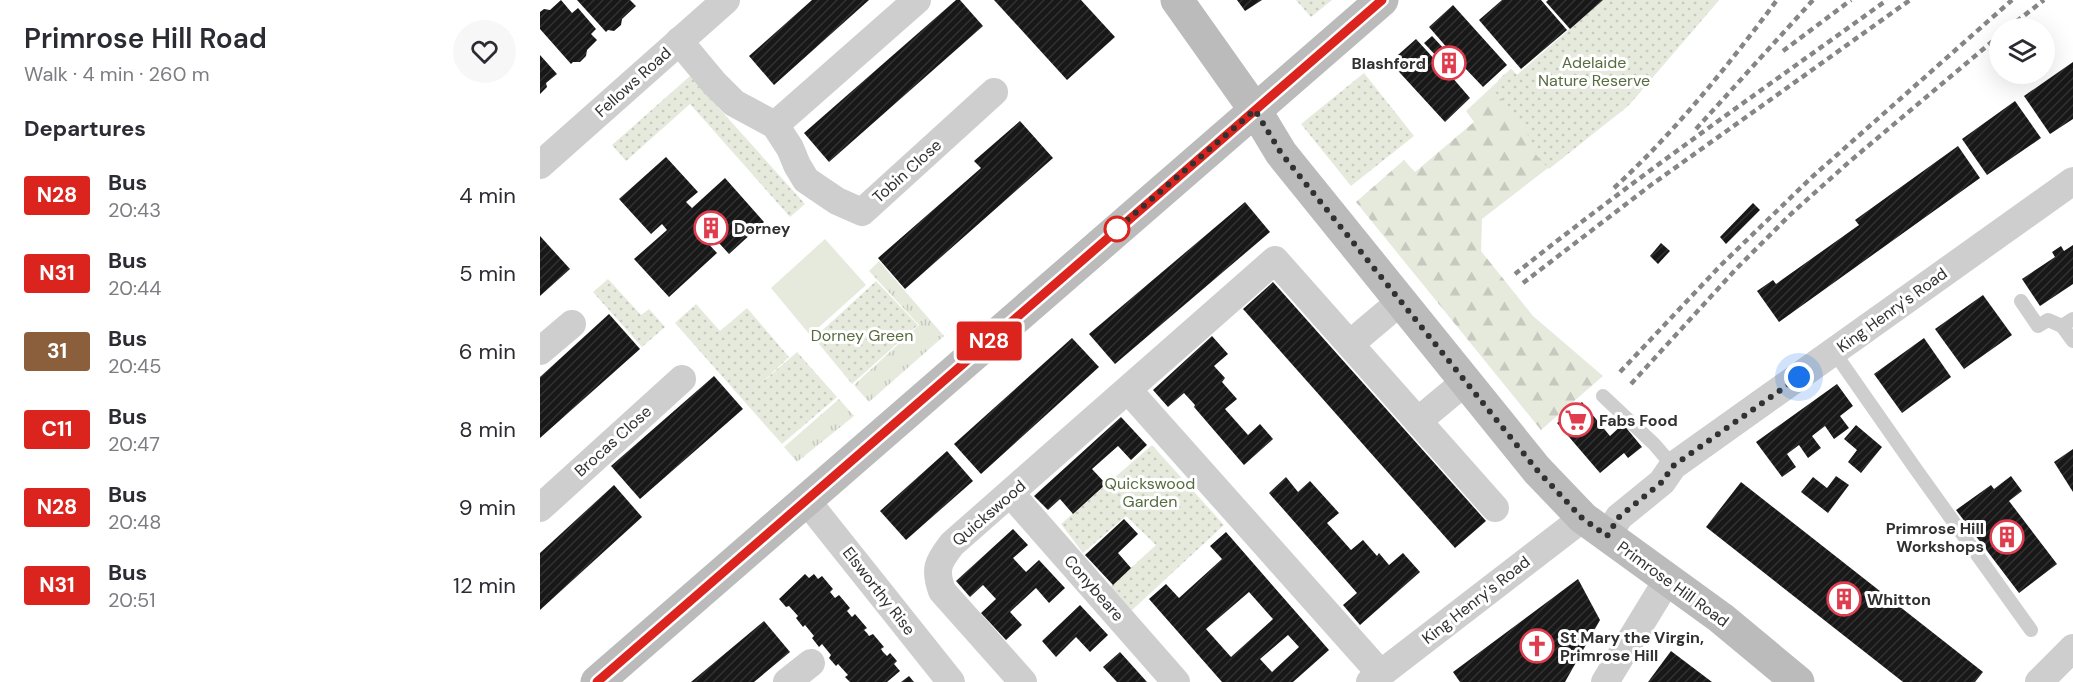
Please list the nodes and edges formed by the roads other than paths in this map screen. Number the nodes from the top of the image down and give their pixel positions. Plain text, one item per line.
1 (726, 0) edge
2 (917, 0) edge
3 (1177, 0) edge
4 (1382, 0) edge
5 (679, 40) junction
6 (994, 92) dead end
7 (1255, 110) junction
8 (775, 124) junction
9 (540, 165) edge
10 (2073, 181) edge
11 (1401, 301) junction
12 (2021, 301) dead end
13 (2068, 322) edge
14 (572, 324) dead end
15 (2073, 341) edge
16 (1350, 344) junction
17 (540, 351) edge
18 (1834, 352) junction
19 (682, 379) dead end
20 (1466, 381) junction
21 (1128, 390) junction
22 (1604, 396) dead end
23 (1418, 421) junction
24 (1673, 466) junction
25 (1011, 494) junction
26 (806, 500) junction
27 (542, 503) edge
28 (1495, 508) dead end
29 (1595, 527) junction
30 (1668, 579) junction
31 (2031, 630) dead end
32 (2073, 648) edge
33 (811, 663) dead end
34 (1376, 678) edge
35 (597, 682) edge
36 (788, 682) edge
37 (951, 682) edge
38 (1023, 682) edge
39 (1176, 682) edge
40 (1605, 682) edge
41 (1798, 682) edge
42 (2039, 682) edge

1 - 5 street, Fellows Road
2 - 8 street
3 - 7 main road, Primrose Hill Road
4 - 7 main road
5 - 8 street
5 - 9 street, Fellows Road
6 - 8 street, Tobin Close
7 - 11 main road, Primrose Hill Road
7 - 26 main road
10 - 18 street, King Henry's Road
11 - 16 street
11 - 20 main road, Primrose Hill Road
12 - 13 lane
13 - 15 lane
14 - 17 street
16 - 21 street, Quickswood
16 - 23 street
18 - 24 street, King Henry's Road
18 - 31 lane
19 - 27 street, Brocas Close
20 - 23 street
20 - 29 main road, Primrose Hill Road
21 - 25 street, Quickswood
21 - 34 street
22 - 24 lane
23 - 28 street
24 - 29 street, King Henry's Road
25 - 38 street, Quickswood
25 - 39 street, Conybeare
26 - 35 main road
26 - 37 street, Elsworthy Rise
29 - 30 main road, Primrose Hill Road
29 - 34 street, King Henry's Road
30 - 40 street
30 - 41 main road, Primrose Hill Road
32 - 42 street
33 - 36 street

